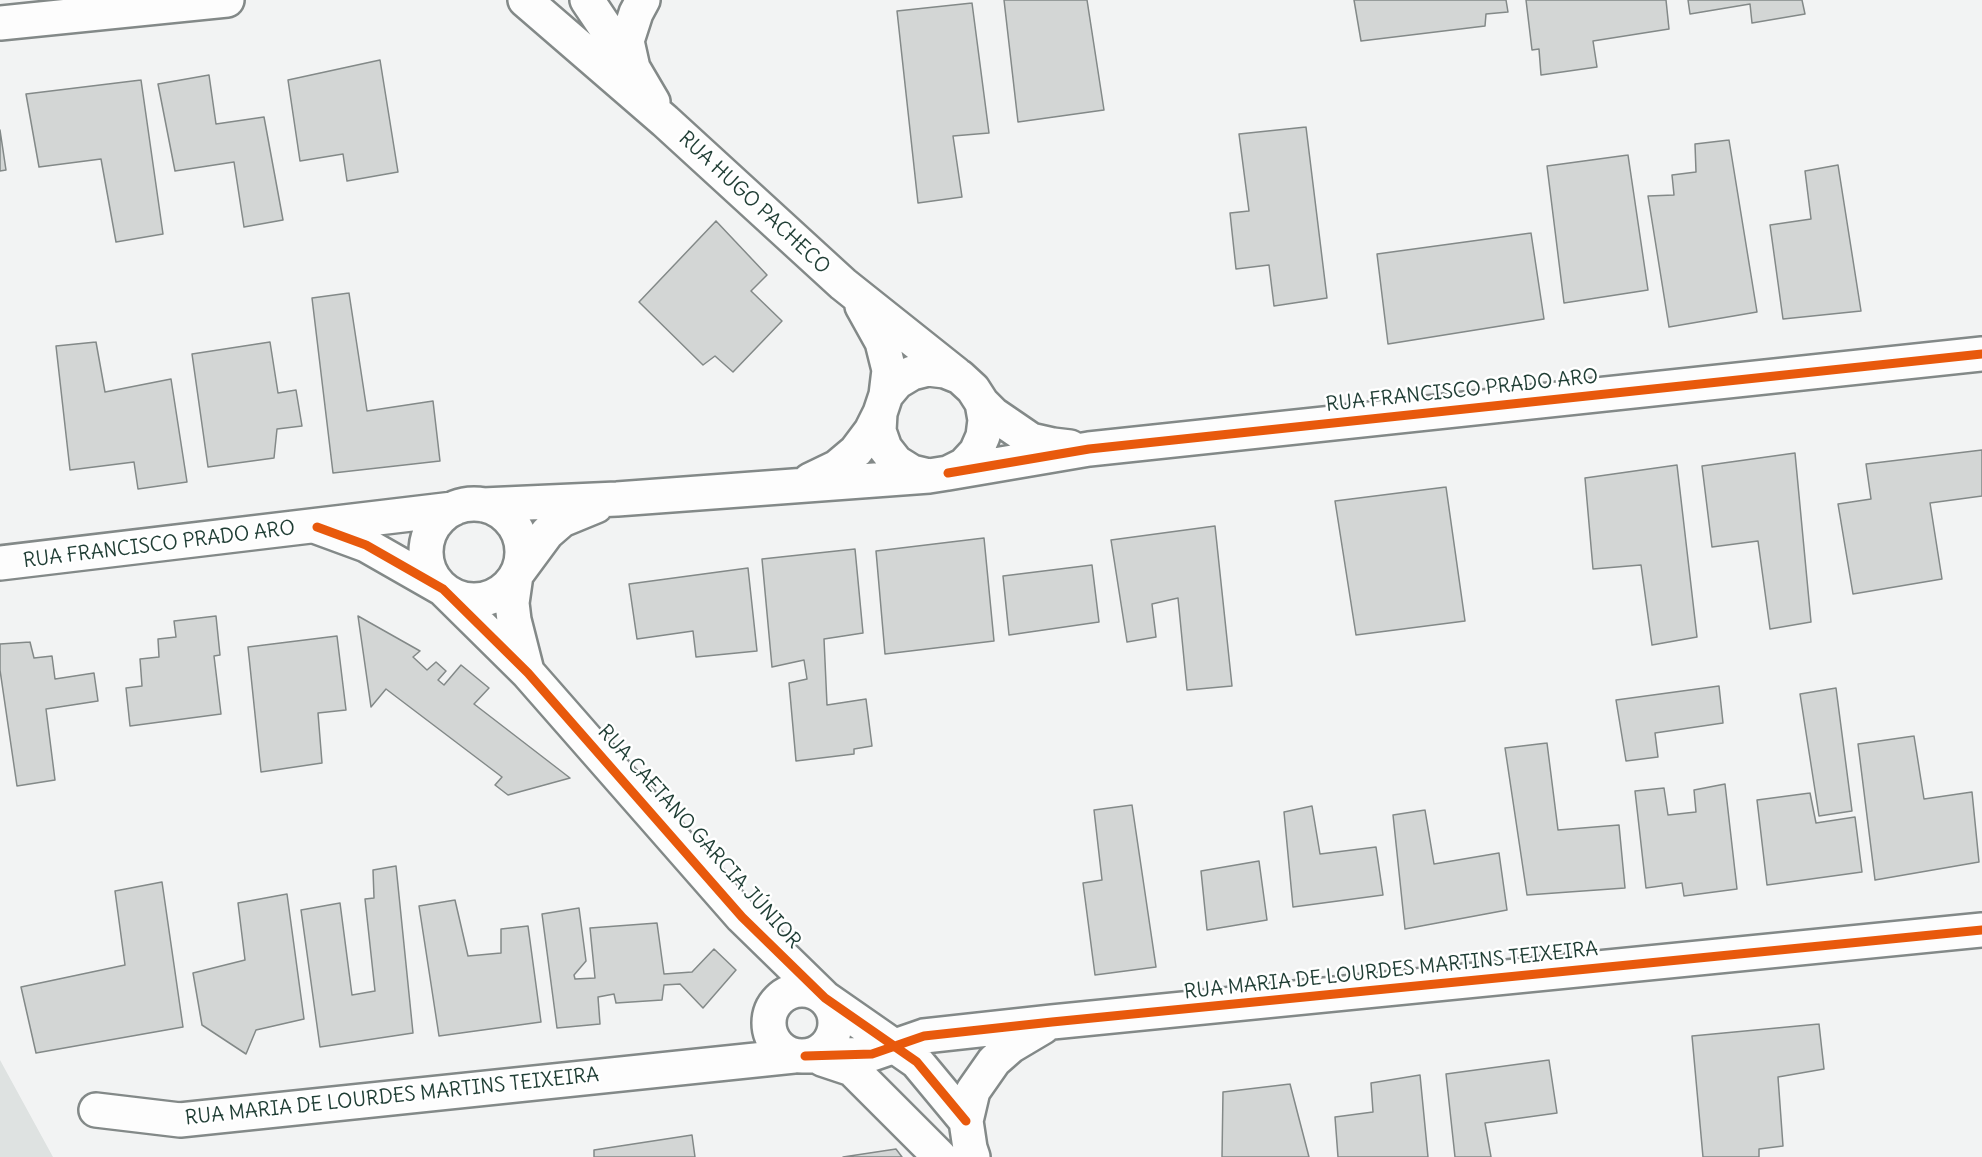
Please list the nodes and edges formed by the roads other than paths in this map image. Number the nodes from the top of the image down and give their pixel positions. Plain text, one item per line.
1 (227, 0) edge
2 (525, 0) edge
3 (587, 0) edge
4 (644, 0) edge
5 (0, 23) edge
6 (633, 68) junction
7 (665, 121) junction
8 (843, 284) junction
9 (1982, 354) edge
10 (960, 377) junction
11 (982, 403) junction
12 (883, 404) junction
13 (1089, 448) junction
14 (939, 475) junction
15 (794, 485) junction
16 (617, 499) junction
17 (468, 507) junction
18 (317, 526) junction
19 (0, 563) edge
20 (516, 575) junction
21 (443, 589) junction
22 (528, 673) junction
23 (742, 917) junction
24 (1982, 930) edge
25 (825, 998) junction
26 (773, 1009) junction
27 (1052, 1022) junction
28 (894, 1046) junction
29 (800, 1056) junction
30 (687, 1067) junction
31 (96, 1110) dead end
32 (966, 1121) junction
33 (940, 1157) edge
34 (973, 1157) edge

1 - 5 street
2 - 7 street, RUA HUGO PACHECO
3 - 6 street, RUA HUGO PACHECO
4 - 6 street, RUA HUGO PACHECO
6 - 7 street, RUA HUGO PACHECO
7 - 8 street, RUA HUGO PACHECO
8 - 10 street, RUA HUGO PACHECO
8 - 12 street, RUA HUGO PACHECO
9 - 13 street, RUA FRANCISCO PRADO ARO
10 - 11 street
10 - 12 street
11 - 13 street, RUA FRANCISCO PRADO ARO
11 - 14 street
12 - 14 street
12 - 15 street, RUA FRANCISCO PRADO ARO
13 - 14 street, RUA FRANCISCO PRADO ARO
14 - 15 street, RUA FRANCISCO PRADO ARO
15 - 16 street, RUA FRANCISCO PRADO ARO
16 - 17 street, RUA FRANCISCO PRADO ARO
16 - 20 street, RUA FRANCISCO PRADO ARO
17 - 18 street, RUA FRANCISCO PRADO ARO
17 - 20 street
17 - 21 street
18 - 19 street, RUA FRANCISCO PRADO ARO
18 - 21 street, RUA FRANCISCO PRADO ARO
20 - 21 street
20 - 22 street, RUA CAETANO GARCIA JÚNIOR
21 - 22 street, RUA CAETANO GARCIA JÚNIOR
22 - 23 street, RUA CAETANO GARCIA JÚNIOR
23 - 25 street, RUA CAETANO GARCIA JÚNIOR
23 - 26 street, RUA CAETANO GARCIA JÚNIOR
24 - 27 street, RUA MARIA DE LOURDES MARTINS TEIXEIRA
25 - 26 street
25 - 28 street, RUA CAETANO GARCIA JÚNIOR
25 - 29 street
26 - 29 street
26 - 30 street, RUA MARIA DE LOURDES MARTINS TEIXEIRA
27 - 28 street, RUA MARIA DE LOURDES MARTINS TEIXEIRA
27 - 32 street
28 - 29 street, RUA MARIA DE LOURDES MARTINS TEIXEIRA
28 - 32 street, RUA CAETANO GARCIA JÚNIOR
29 - 30 street, RUA MARIA DE LOURDES MARTINS TEIXEIRA
29 - 33 street
30 - 31 street, RUA MARIA DE LOURDES MARTINS TEIXEIRA
32 - 34 street

